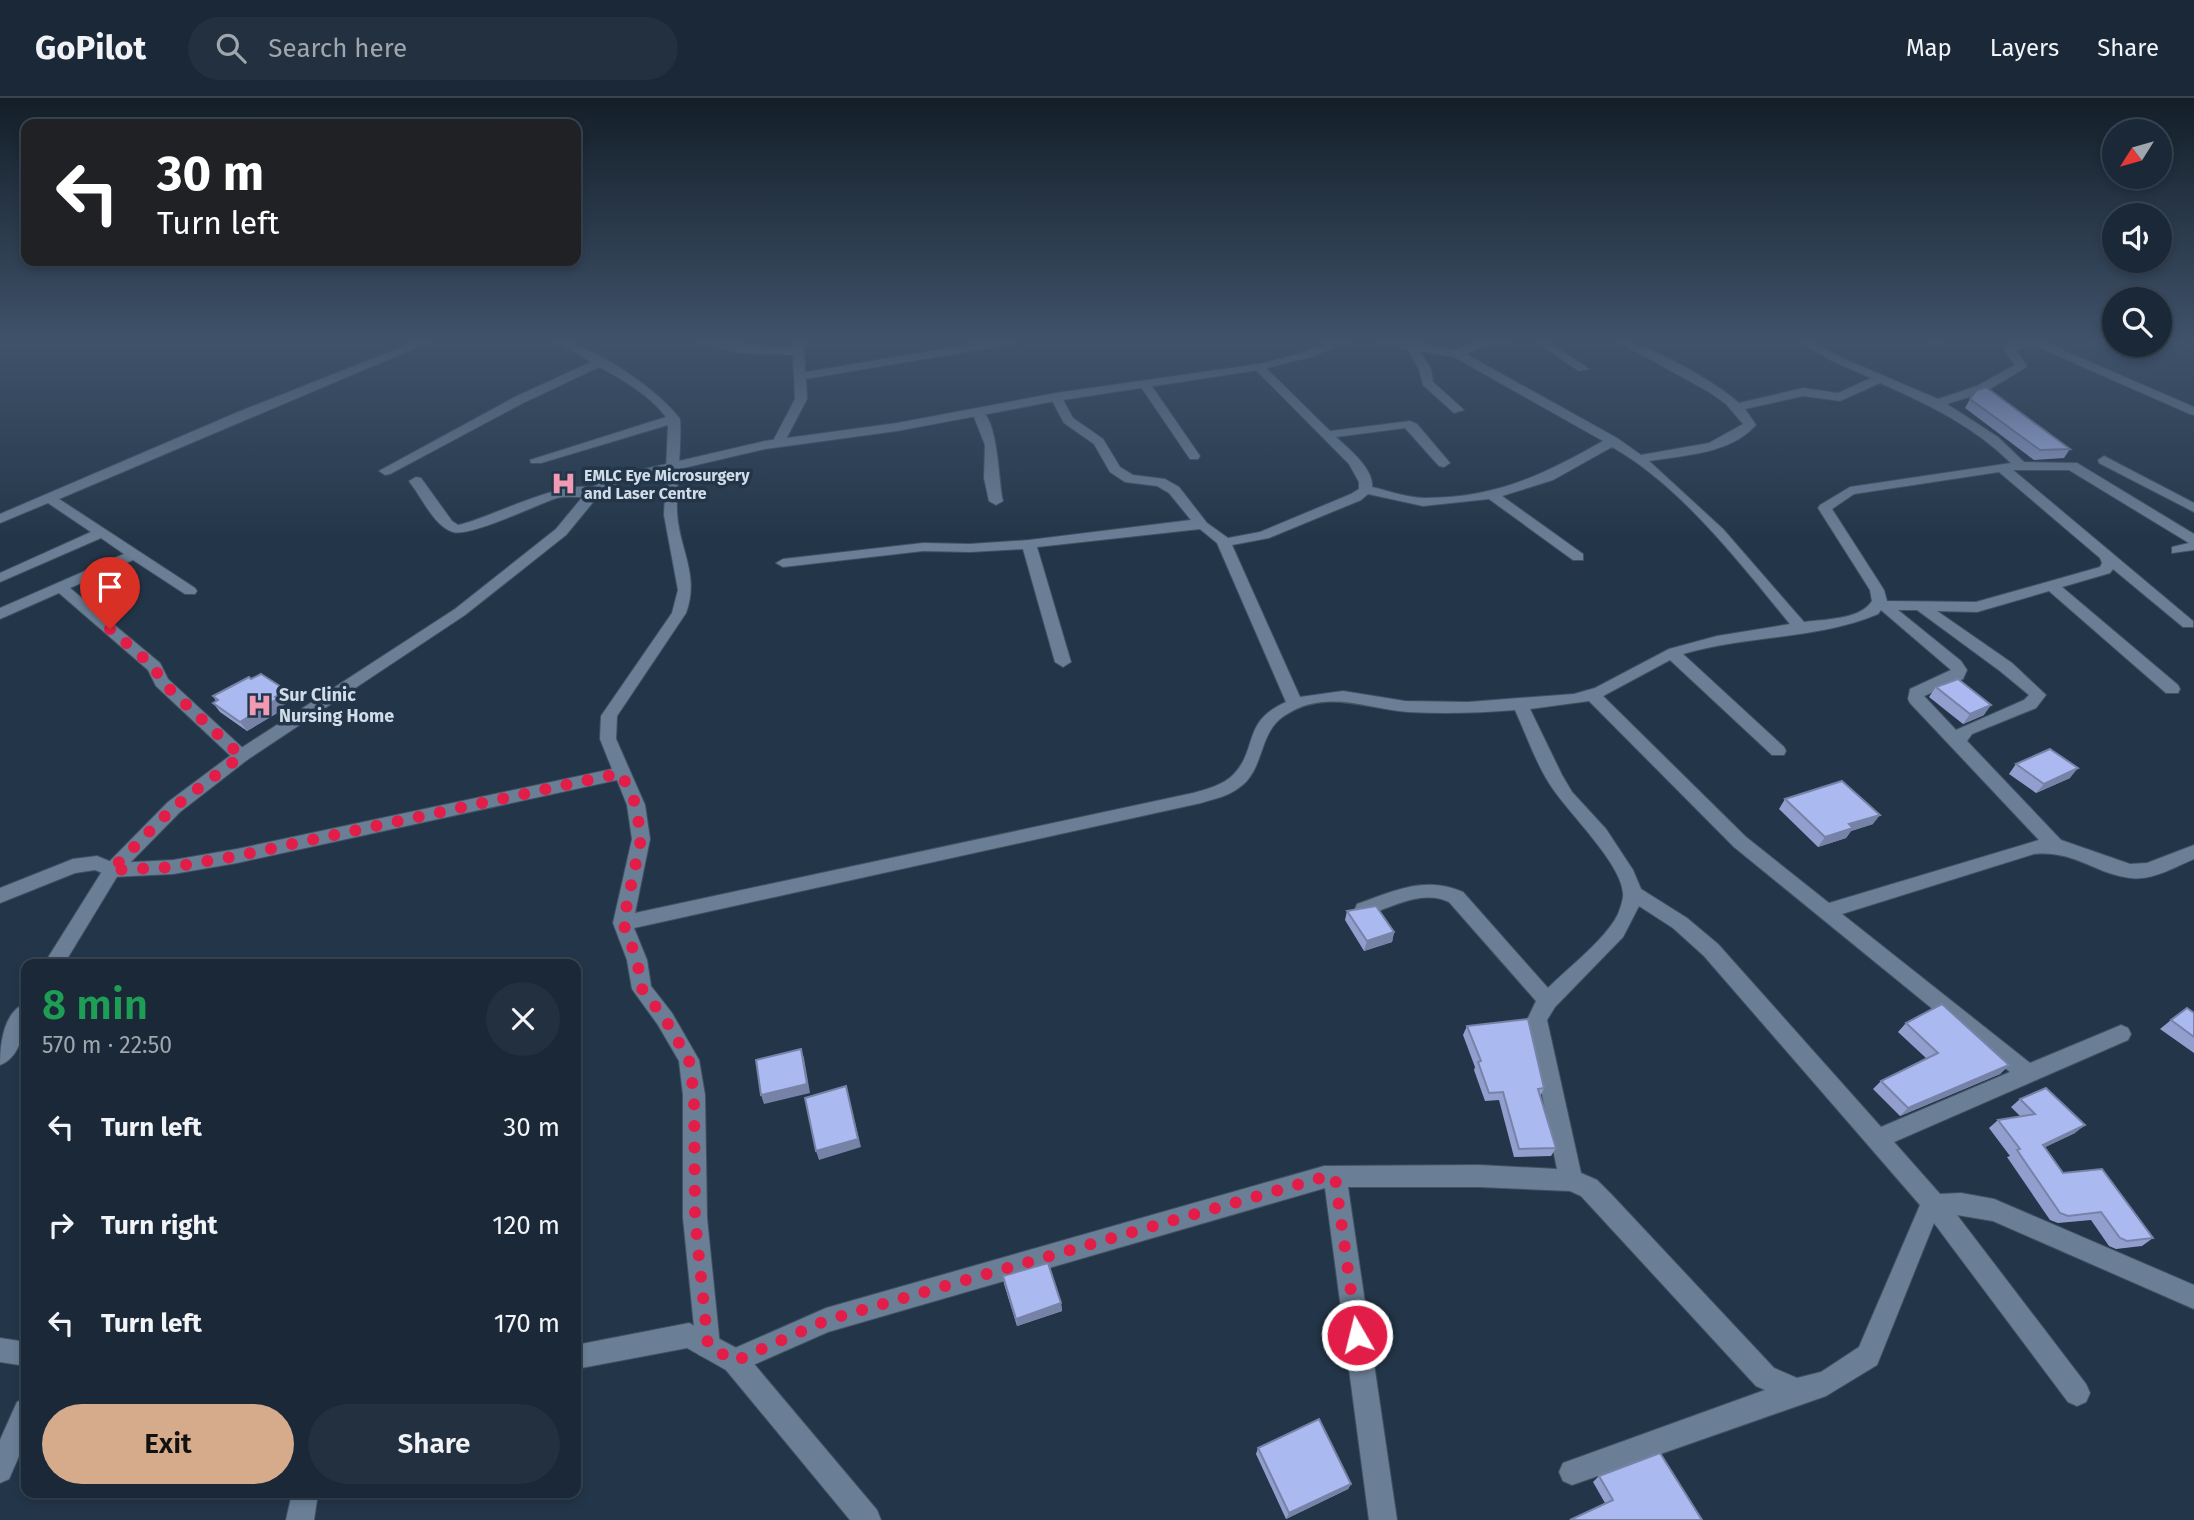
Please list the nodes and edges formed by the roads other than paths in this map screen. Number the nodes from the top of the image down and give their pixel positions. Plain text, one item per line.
1 (261, 407) edge
2 (505, 407) edge
3 (667, 407) edge
4 (797, 407) edge
5 (1002, 407) edge
6 (1061, 407) edge
7 (1161, 407) edge
8 (1299, 407) edge
9 (1455, 407) edge
10 (1553, 407) edge
11 (1737, 407) edge
12 (1944, 407) edge
13 (1458, 410) dead end
14 (978, 412) junction
15 (674, 419) junction
16 (1327, 435) junction
17 (1613, 441) junction
18 (778, 443) junction
19 (1194, 456) dead end
20 (1640, 459) junction
21 (536, 460) dead end
22 (2104, 460) dead end
23 (1444, 463) dead end
24 (673, 464) junction
25 (2009, 467) junction
26 (385, 471) dead end
27 (416, 481) dead end
28 (1365, 490) junction
29 (594, 492) junction
30 (1492, 495) junction
31 (49, 498) junction
32 (996, 501) dead end
33 (2194, 508) edge
34 (0, 519) edge
35 (1201, 524) junction
36 (103, 532) junction
37 (2194, 540) edge
38 (1223, 541) junction
39 (1029, 544) junction
40 (2194, 546) edge
41 (2177, 550) dead end
42 (135, 554) junction
43 (2106, 556) junction
44 (1578, 557) dead end
45 (783, 563) dead end
46 (0, 578) edge
47 (2052, 585) junction
48 (60, 587) junction
49 (190, 591) dead end
50 (1882, 603) junction
51 (1921, 606) junction
52 (0, 614) edge
53 (2188, 624) dead end
54 (1802, 629) junction
55 (1672, 653) junction
56 (1063, 662) dead end
57 (2172, 689) dead end
58 (1592, 695) junction
59 (1295, 704) junction
60 (1520, 704) junction
61 (1958, 742) junction
62 (1778, 751) dead end
63 (241, 756) junction
64 (621, 773) junction
65 (2055, 845) junction
66 (2194, 852) edge
67 (111, 870) junction
68 (1633, 894) junction
69 (0, 896) edge
70 (1364, 909) edge
71 (1824, 912) junction
72 (623, 923) junction
73 (57, 959) edge
74 (1548, 1001) junction
75 (21, 1020) edge
76 (2121, 1034) dead end
77 (0, 1056) edge
78 (2028, 1074) junction
79 (1877, 1139) junction
80 (1335, 1177) junction
81 (1571, 1180) junction
82 (1935, 1205) junction
83 (2194, 1297) edge
84 (708, 1346) junction
85 (0, 1350) edge
86 (21, 1353) edge
87 (581, 1356) edge
88 (735, 1361) junction
89 (1797, 1391) junction
90 (2077, 1393) dead end
91 (21, 1422) edge
92 (0, 1469) edge
93 (1573, 1472) dead end
94 (304, 1498) edge
95 (300, 1520) edge
96 (867, 1520) edge
97 (1382, 1520) edge

1 - 31 street
2 - 26 street
3 - 15 street
4 - 18 street
5 - 14 street
6 - 35 street
7 - 19 street
8 - 16 street
9 - 13 street
10 - 17 street
11 - 20 street
12 - 25 street
14 - 18 street
14 - 32 street
15 - 21 street
15 - 24 street
16 - 23 street
16 - 28 street
17 - 20 street
17 - 30 street
18 - 24 street
20 - 54 street
22 - 33 street
24 - 29 street
24 - 64 street
25 - 37 street
25 - 43 street
25 - 50 street
27 - 29 street
28 - 30 street
28 - 38 street
29 - 63 street
30 - 44 street
31 - 34 street
31 - 36 street
35 - 38 street
35 - 39 street
36 - 42 street
36 - 46 street
38 - 59 street
39 - 45 street
39 - 56 street
40 - 41 street
42 - 48 street
42 - 49 street
43 - 47 street
43 - 53 street
47 - 51 street
47 - 57 street
48 - 52 street
48 - 63 street
50 - 51 street
50 - 54 street
50 - 61 street
51 - 61 street
54 - 55 street
55 - 58 street
55 - 62 street
58 - 60 street
58 - 71 street
59 - 60 street
59 - 72 street
60 - 68 street
61 - 65 street
63 - 67 street
64 - 67 street
64 - 72 street
65 - 66 street
65 - 71 street
67 - 69 street
67 - 73 street
68 - 74 street
68 - 79 street
70 - 74 street
71 - 78 street
72 - 84 street
74 - 81 street
75 - 77 street
76 - 78 street
78 - 79 street
79 - 82 street
80 - 81 street
80 - 88 street
80 - 97 street
81 - 89 street
82 - 83 street
82 - 89 street
82 - 90 street
84 - 87 street
84 - 88 street
85 - 86 street
88 - 96 street
89 - 93 street
91 - 92 street
94 - 95 street

